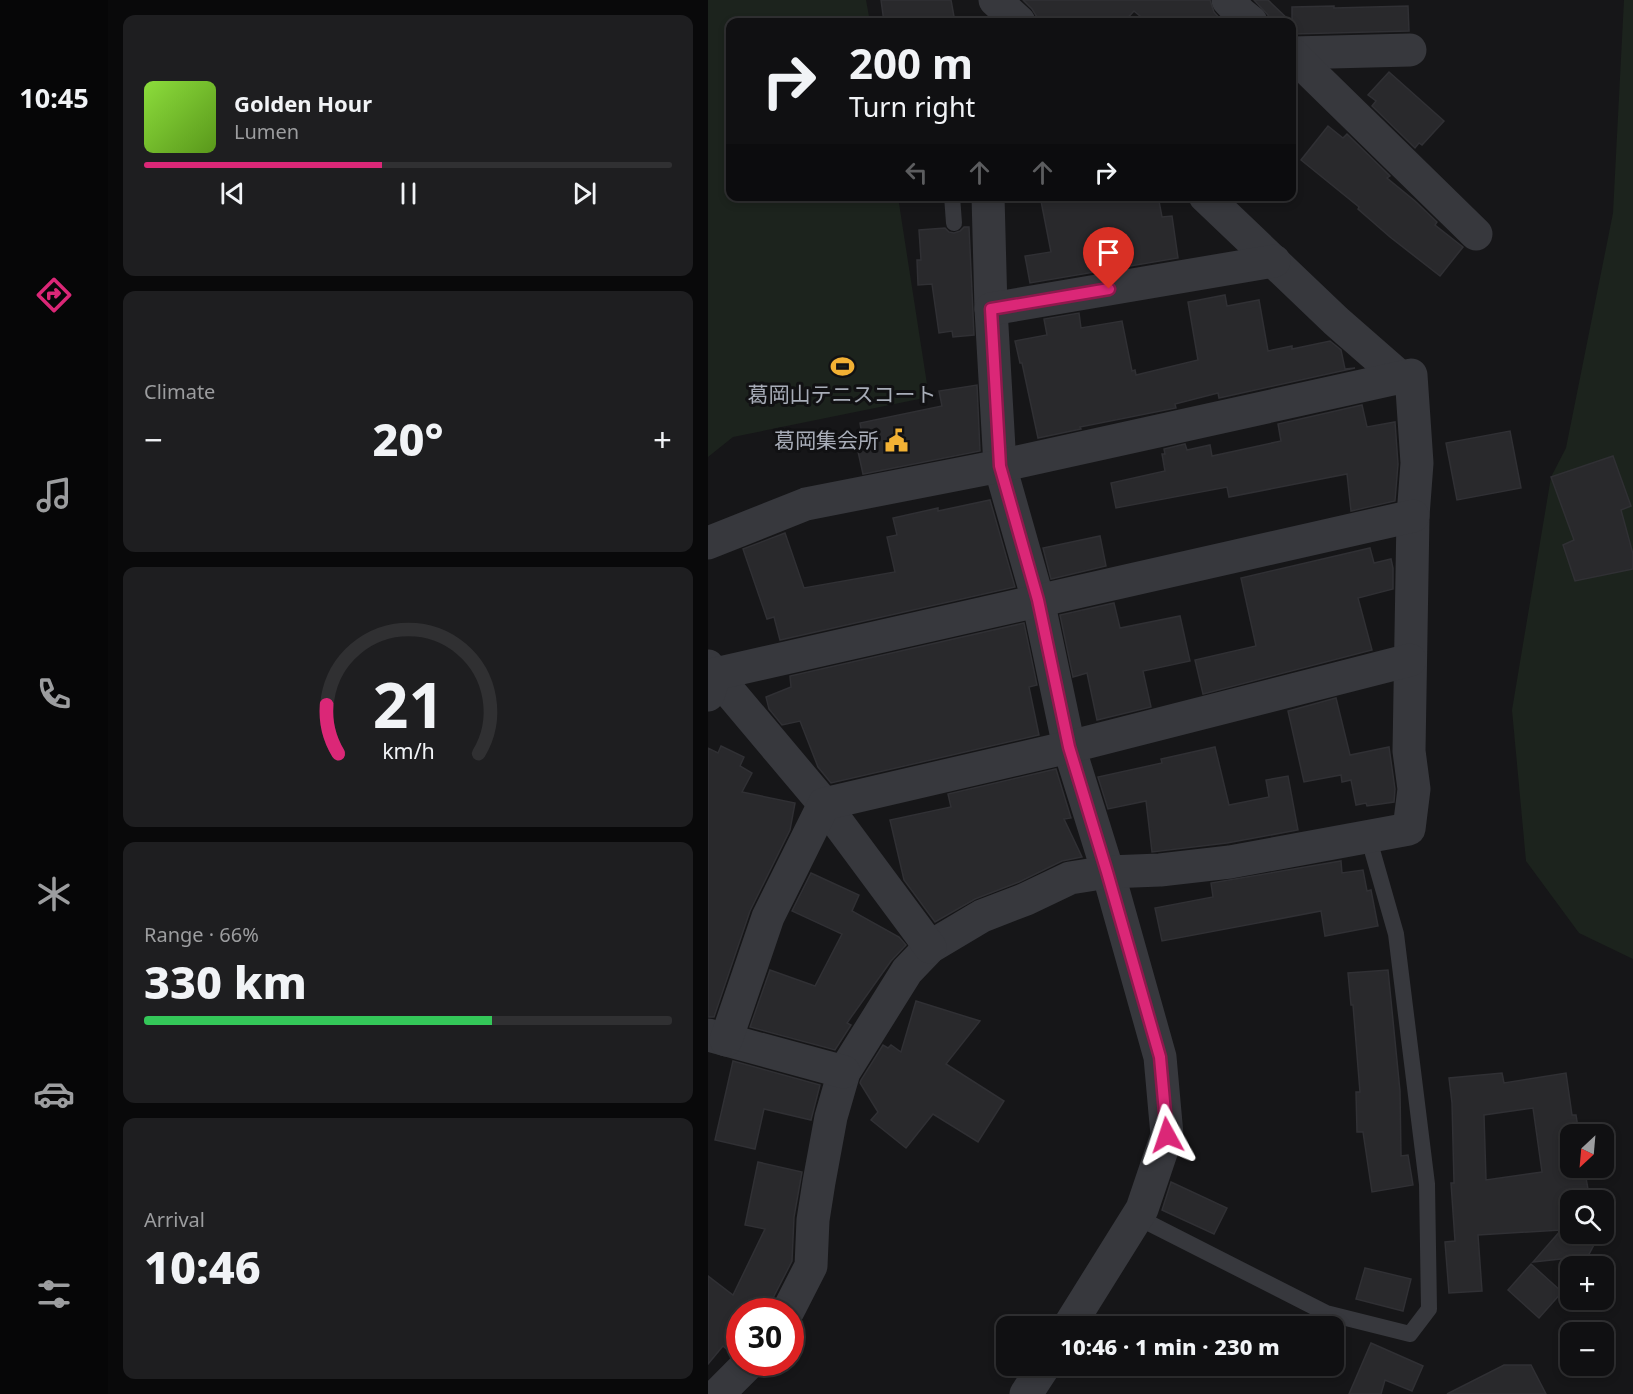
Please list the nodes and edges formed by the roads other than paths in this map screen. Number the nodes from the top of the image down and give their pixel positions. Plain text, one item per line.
1 (984, 0) edge
2 (995, 0) edge
3 (1228, 0) edge
4 (984, 18) edge
5 (1015, 18) edge
6 (1246, 18) edge
7 (1410, 50) dead end
8 (1296, 54) edge
9 (1296, 58) edge
10 (952, 201) edge
11 (988, 201) edge
12 (1210, 201) edge
13 (954, 223) dead end
14 (1476, 234) dead end
15 (1275, 261) junction
16 (991, 309) junction
17 (1400, 377) junction
18 (1000, 466) junction
19 (1413, 516) junction
20 (708, 543) edge
21 (1038, 600) junction
22 (1410, 660) junction
23 (710, 678) edge
24 (1069, 747) junction
25 (824, 804) junction
26 (1368, 836) junction
27 (1107, 872) junction
28 (930, 947) junction
29 (713, 1038) edge
30 (843, 1072) junction
31 (1137, 1217) junction
32 (795, 1298) edge
33 (1075, 1316) edge
34 (736, 1376) edge
35 (1038, 1376) edge
36 (718, 1394) edge
37 (1026, 1394) edge

1 - 4 street
2 - 5 street
3 - 6 street
7 - 8 street
9 - 14 street
10 - 13 lane
11 - 16 street
12 - 15 street
15 - 16 street
15 - 17 street
16 - 18 street
17 - 18 street
17 - 19 street
18 - 20 street
18 - 21 street
19 - 21 street
19 - 22 street
21 - 23 street
21 - 24 street
22 - 24 street
22 - 26 street
23 - 25 street
24 - 25 street
24 - 27 street
25 - 28 street
25 - 29 street
26 - 27 street
26 - 31 lane
27 - 28 street
27 - 31 street
28 - 30 street
29 - 30 street
30 - 32 street
31 - 33 street
34 - 36 street
35 - 37 street

